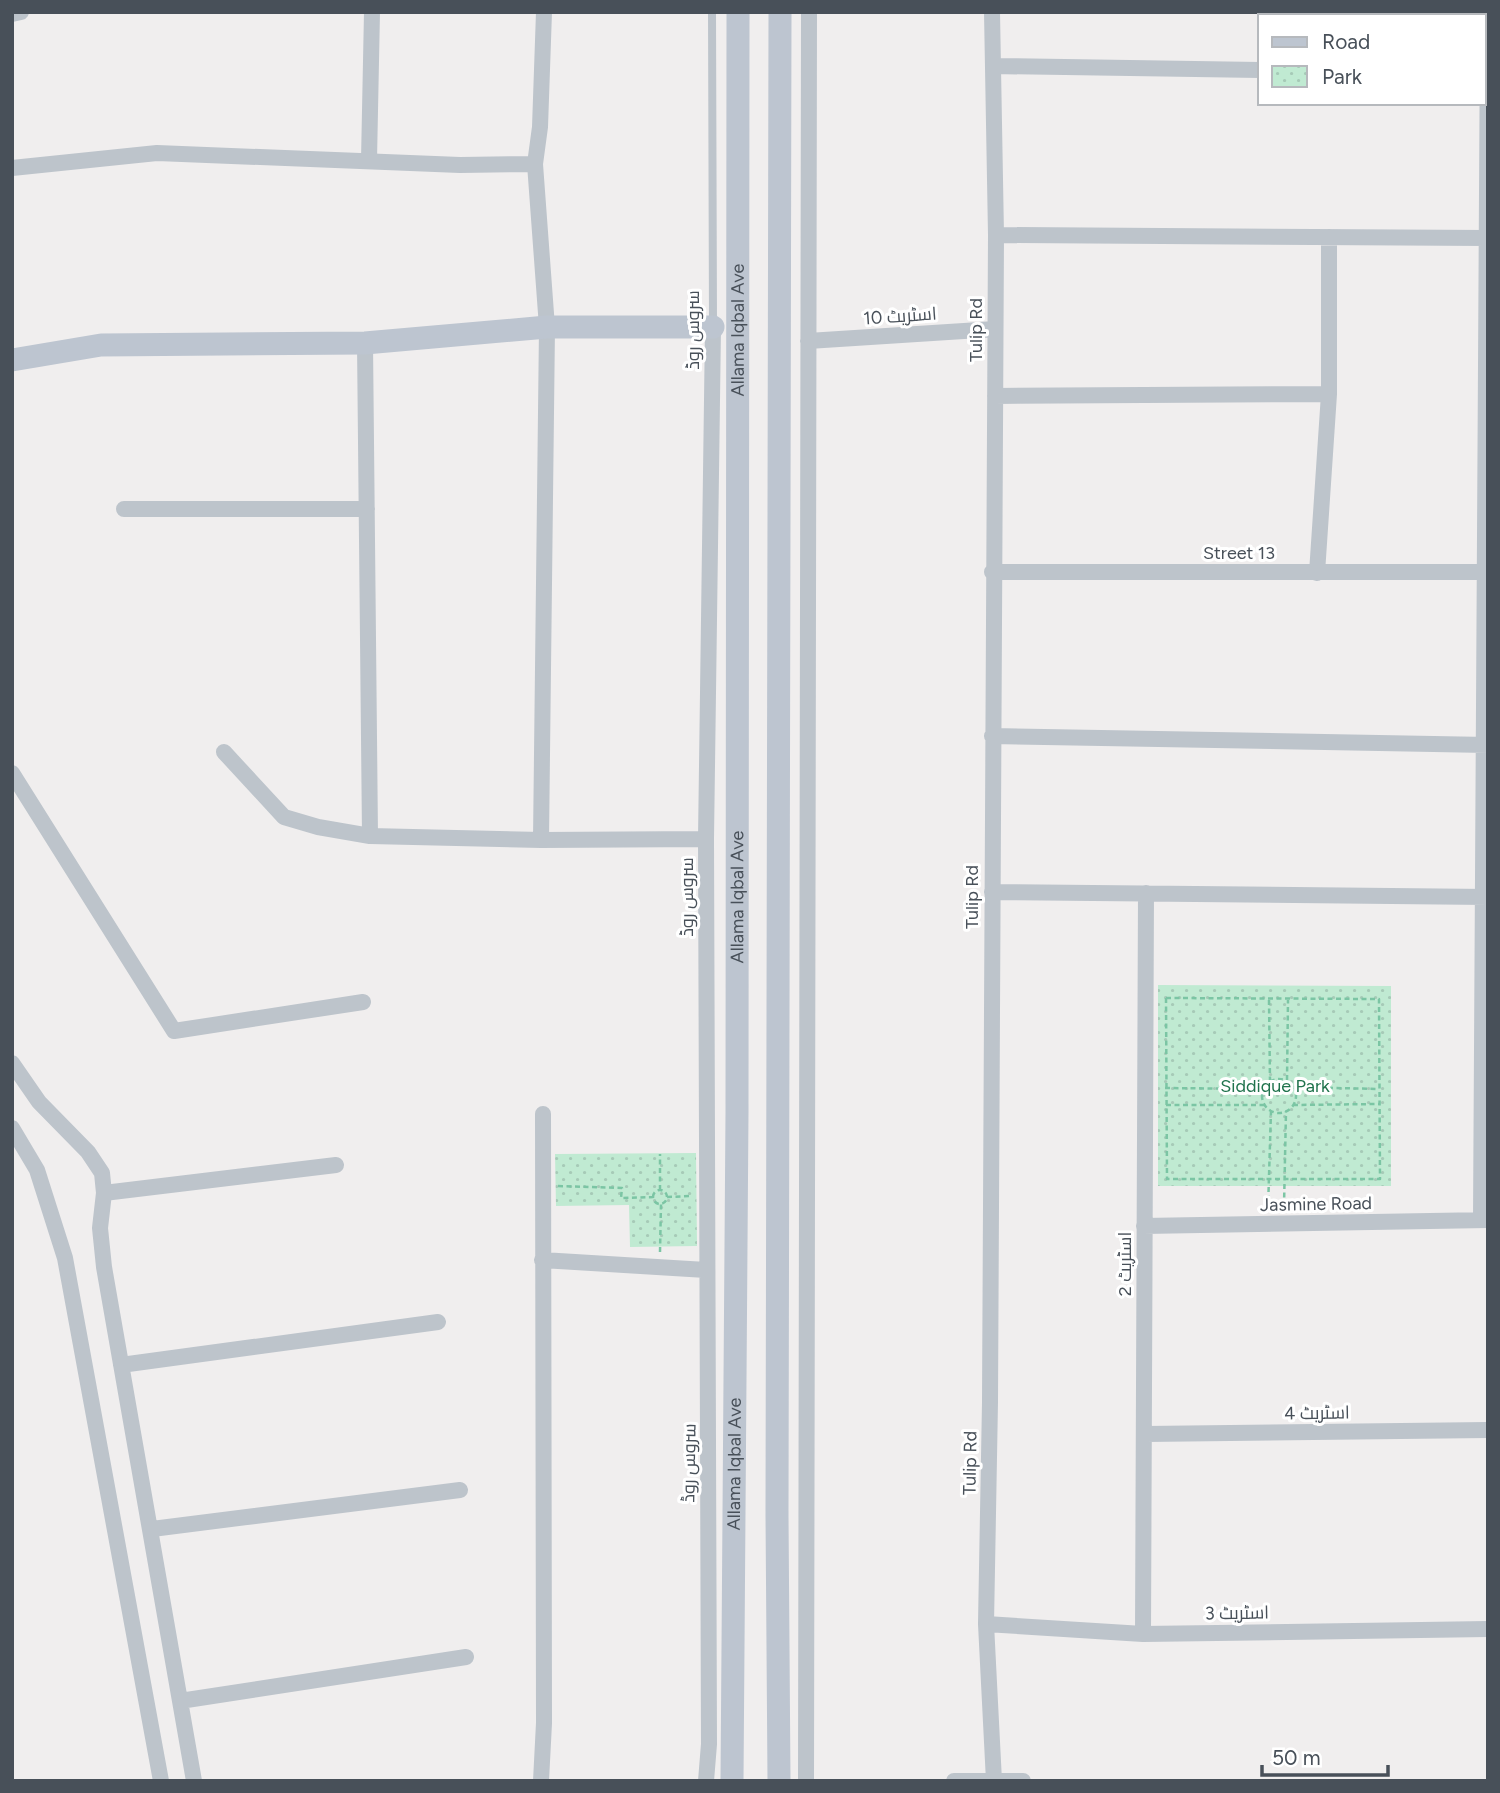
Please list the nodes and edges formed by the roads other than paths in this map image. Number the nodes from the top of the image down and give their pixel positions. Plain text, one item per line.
1 (21, 12) edge
2 (372, 12) edge
3 (544, 12) edge
4 (712, 12) edge
5 (738, 12) edge
6 (780, 12) edge
7 (809, 12) edge
8 (992, 12) edge
9 (12, 14) edge
10 (1488, 23) edge
11 (993, 66) junction
12 (1258, 70) edge
13 (1486, 73) edge
14 (369, 160) junction
15 (535, 164) junction
16 (12, 168) edge
17 (996, 235) junction
18 (1329, 237) junction
19 (1487, 238) edge
20 (547, 327) junction
21 (713, 327) junction
22 (995, 329) junction
23 (808, 341) junction
24 (365, 343) junction
25 (12, 360) edge
26 (1329, 394) junction
27 (995, 396) junction
28 (124, 509) dead end
29 (367, 509) junction
30 (992, 572) junction
31 (1317, 572) junction
32 (1486, 572) edge
33 (992, 736) junction
34 (1486, 745) edge
35 (224, 752) dead end
36 (12, 773) edge
37 (370, 836) junction
38 (706, 839) junction
39 (541, 840) junction
40 (992, 892) junction
41 (1146, 893) junction
42 (1486, 897) edge
43 (363, 1002) dead end
44 (1486, 1019) edge
45 (12, 1063) edge
46 (543, 1114) dead end
47 (12, 1128) edge
48 (336, 1165) dead end
49 (104, 1194) junction
50 (1484, 1220) edge
51 (1144, 1226) junction
52 (542, 1260) junction
53 (706, 1270) junction
54 (438, 1322) dead end
55 (121, 1365) junction
56 (1488, 1430) edge
57 (1146, 1434) junction
58 (460, 1490) dead end
59 (152, 1529) junction
60 (986, 1624) junction
61 (1488, 1629) edge
62 (1143, 1634) junction
63 (466, 1657) dead end
64 (180, 1702) junction
65 (994, 1780) edge
66 (161, 1781) edge
67 (194, 1781) edge
68 (541, 1781) edge
69 (706, 1781) edge
70 (732, 1781) edge
71 (779, 1781) edge
72 (806, 1781) edge
73 (954, 1781) edge
74 (1023, 1781) edge

1 - 9 street
2 - 14 street
3 - 15 street
4 - 21 lane, سروس روڈ
5 - 70 main road, Allama Iqbal Ave
6 - 71 main road
7 - 23 street
8 - 11 street, Tulip Rd
10 - 13 street
11 - 12 street
11 - 17 street, Tulip Rd
13 - 19 street
14 - 15 street
14 - 16 street
15 - 20 street
17 - 18 street
17 - 22 street, Tulip Rd
18 - 19 street
18 - 26 street
19 - 32 street
20 - 21 main road
20 - 24 main road
20 - 39 street
21 - 38 street, سروس روڈ
22 - 23 street, اسٹریٹ 10
22 - 27 street, Tulip Rd
23 - 72 street
24 - 25 main road
24 - 29 street
26 - 27 street
26 - 31 street
27 - 30 street, Tulip Rd
28 - 29 street
29 - 37 street
30 - 31 street, Street 13
30 - 33 street, Tulip Rd
31 - 32 street, Street 13
32 - 34 street
33 - 34 street
33 - 40 street, Tulip Rd
34 - 42 street
35 - 37 street
36 - 43 street
37 - 39 street
38 - 39 street
38 - 53 street, سروس روڈ
40 - 41 street
40 - 60 street, Tulip Rd
41 - 42 street
41 - 51 street, اسٹریٹ 2
42 - 44 street
44 - 50 street
45 - 49 street
46 - 52 street
47 - 66 street
48 - 49 street
49 - 55 street
50 - 51 street, Jasmine Road
51 - 57 street, اسٹریٹ 2
52 - 53 street
52 - 68 street
53 - 69 street, سروس روڈ
54 - 55 street
55 - 59 street
56 - 57 street, اسٹریٹ 4
57 - 62 street, اسٹریٹ 2
58 - 59 street
59 - 64 street
60 - 62 street, اسٹریٹ 3
60 - 65 street, Tulip Rd
61 - 62 street, اسٹریٹ 3
63 - 64 street
64 - 67 street
65 - 73 street
65 - 74 street

